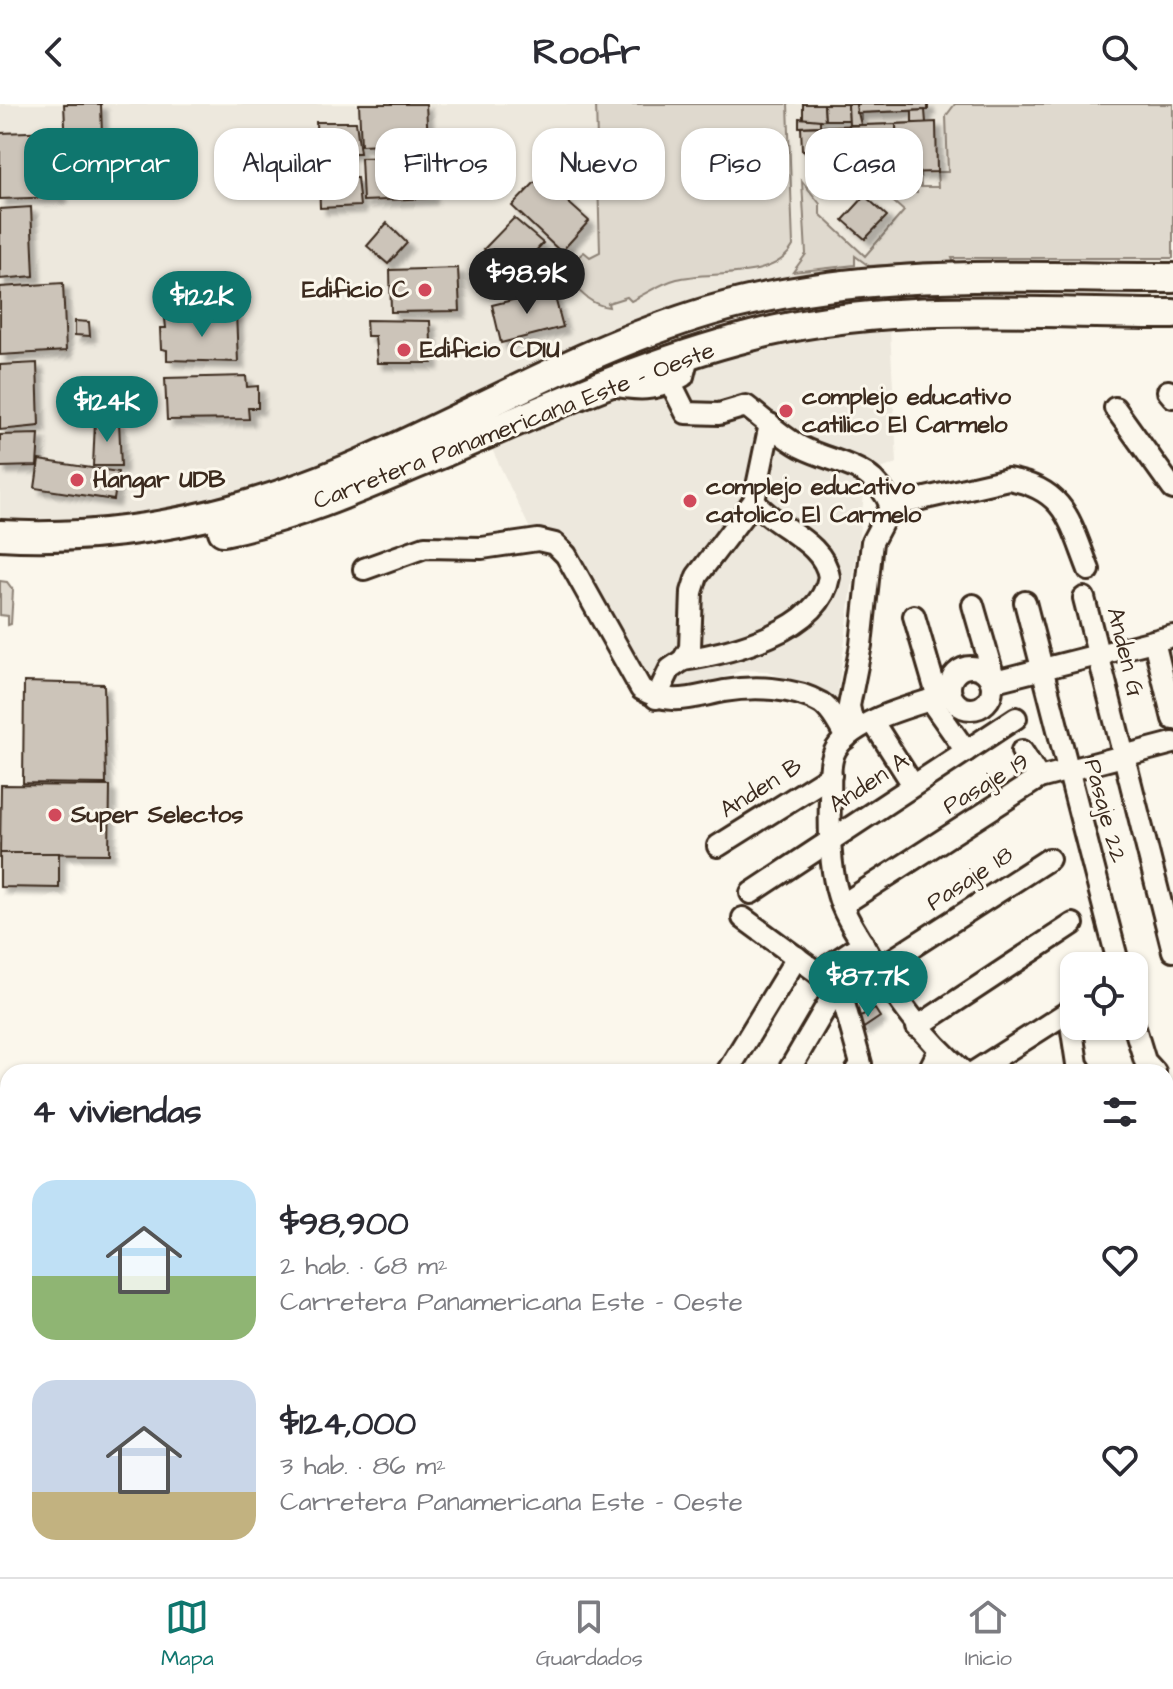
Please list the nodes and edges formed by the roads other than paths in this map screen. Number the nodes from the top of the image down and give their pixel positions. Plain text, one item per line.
1 (1078, 278) junction
2 (1136, 278) junction
3 (1173, 278) edge
4 (1081, 313) junction
5 (1137, 314) junction
6 (1173, 314) edge
7 (688, 356) junction
8 (671, 383) junction
9 (607, 384) junction
10 (1115, 408) dead end
11 (770, 424) junction
12 (1173, 489) edge
13 (754, 501) junction
14 (891, 506) junction
15 (0, 535) edge
16 (0, 551) edge
17 (364, 569) dead end
18 (1089, 570) dead end
19 (1084, 598) dead end
20 (1025, 602) dead end
21 (973, 605) dead end
22 (914, 616) dead end
23 (1163, 639) edge
24 (1099, 656) junction
25 (683, 660) junction
26 (1042, 670) junction
27 (993, 681) junction
28 (939, 697) junction
29 (656, 698) junction
30 (1016, 718) dead end
31 (1173, 719) edge
32 (873, 722) junction
33 (844, 734) junction
34 (1173, 743) edge
35 (966, 751) junction
36 (1022, 751) dead end
37 (1124, 756) junction
38 (1068, 771) junction
39 (831, 775) junction
40 (1039, 778) junction
41 (913, 785) junction
42 (831, 838) junction
43 (718, 846) dead end
44 (1049, 859) dead end
45 (751, 893) dead end
46 (842, 905) junction
47 (743, 918) dead end
48 (1073, 924) dead end
49 (863, 943) junction
50 (1173, 951) edge
51 (1115, 952) edge
52 (797, 957) junction
53 (878, 969) junction
54 (818, 973) junction
55 (836, 990) junction
56 (1060, 1017) edge
57 (917, 1027) junction
58 (1075, 1040) edge
59 (1139, 1040) edge
60 (939, 1050) junction
61 (732, 1064) edge
62 (793, 1064) edge
63 (861, 1064) edge
64 (932, 1064) edge
65 (955, 1064) edge
66 (986, 1064) edge
67 (1077, 1064) edge
68 (1148, 1064) edge

1 - 2 highway, Carretera Panamericana Este - Oeste
1 - 4 highway
1 - 15 highway, Carretera Panamericana Este - Oeste
2 - 3 highway, Carretera Panamericana Este - Oeste
2 - 5 highway
4 - 5 highway, Carretera Panamericana Este - Oeste
4 - 7 highway, Carretera Panamericana Este - Oeste
5 - 6 highway, Carretera Panamericana Este - Oeste
7 - 8 street
7 - 9 highway, Carretera Panamericana Este - Oeste
8 - 9 street
8 - 11 street
9 - 16 highway, Carretera Panamericana Este - Oeste
10 - 12 street
11 - 13 street
11 - 14 street
13 - 25 street
13 - 25 street
14 - 18 street
14 - 33 street
17 - 29 street
19 - 24 street, Anden G
20 - 26 street, Pasaje 22
21 - 27 street
22 - 28 street
23 - 24 street
23 - 31 street
24 - 26 street
24 - 37 street, Anden G
25 - 29 street
26 - 27 street
26 - 38 street, Pasaje 22
27 - 28 street
27 - 28 street
28 - 32 street
28 - 35 street
29 - 33 street
30 - 35 street, Anden A
32 - 33 street
32 - 41 street
33 - 39 street
34 - 37 street, Pasaje 19
35 - 41 street, Anden A
36 - 40 street
37 - 38 street, Pasaje 19
37 - 50 street, Anden G
38 - 40 street, Pasaje 19
38 - 51 street, Pasaje 22
39 - 42 street
39 - 43 street, Anden B
40 - 46 street, Pasaje 19
41 - 42 street, Anden A
42 - 45 street, Anden A
42 - 46 street
44 - 53 street, Pasaje 18
46 - 49 street
47 - 52 street
48 - 57 street
49 - 53 street
49 - 54 street
52 - 54 street
52 - 61 street
53 - 57 street
54 - 55 street
55 - 62 street
55 - 63 street
56 - 66 street
57 - 60 street
58 - 67 street
59 - 68 street
60 - 64 street
60 - 65 street

